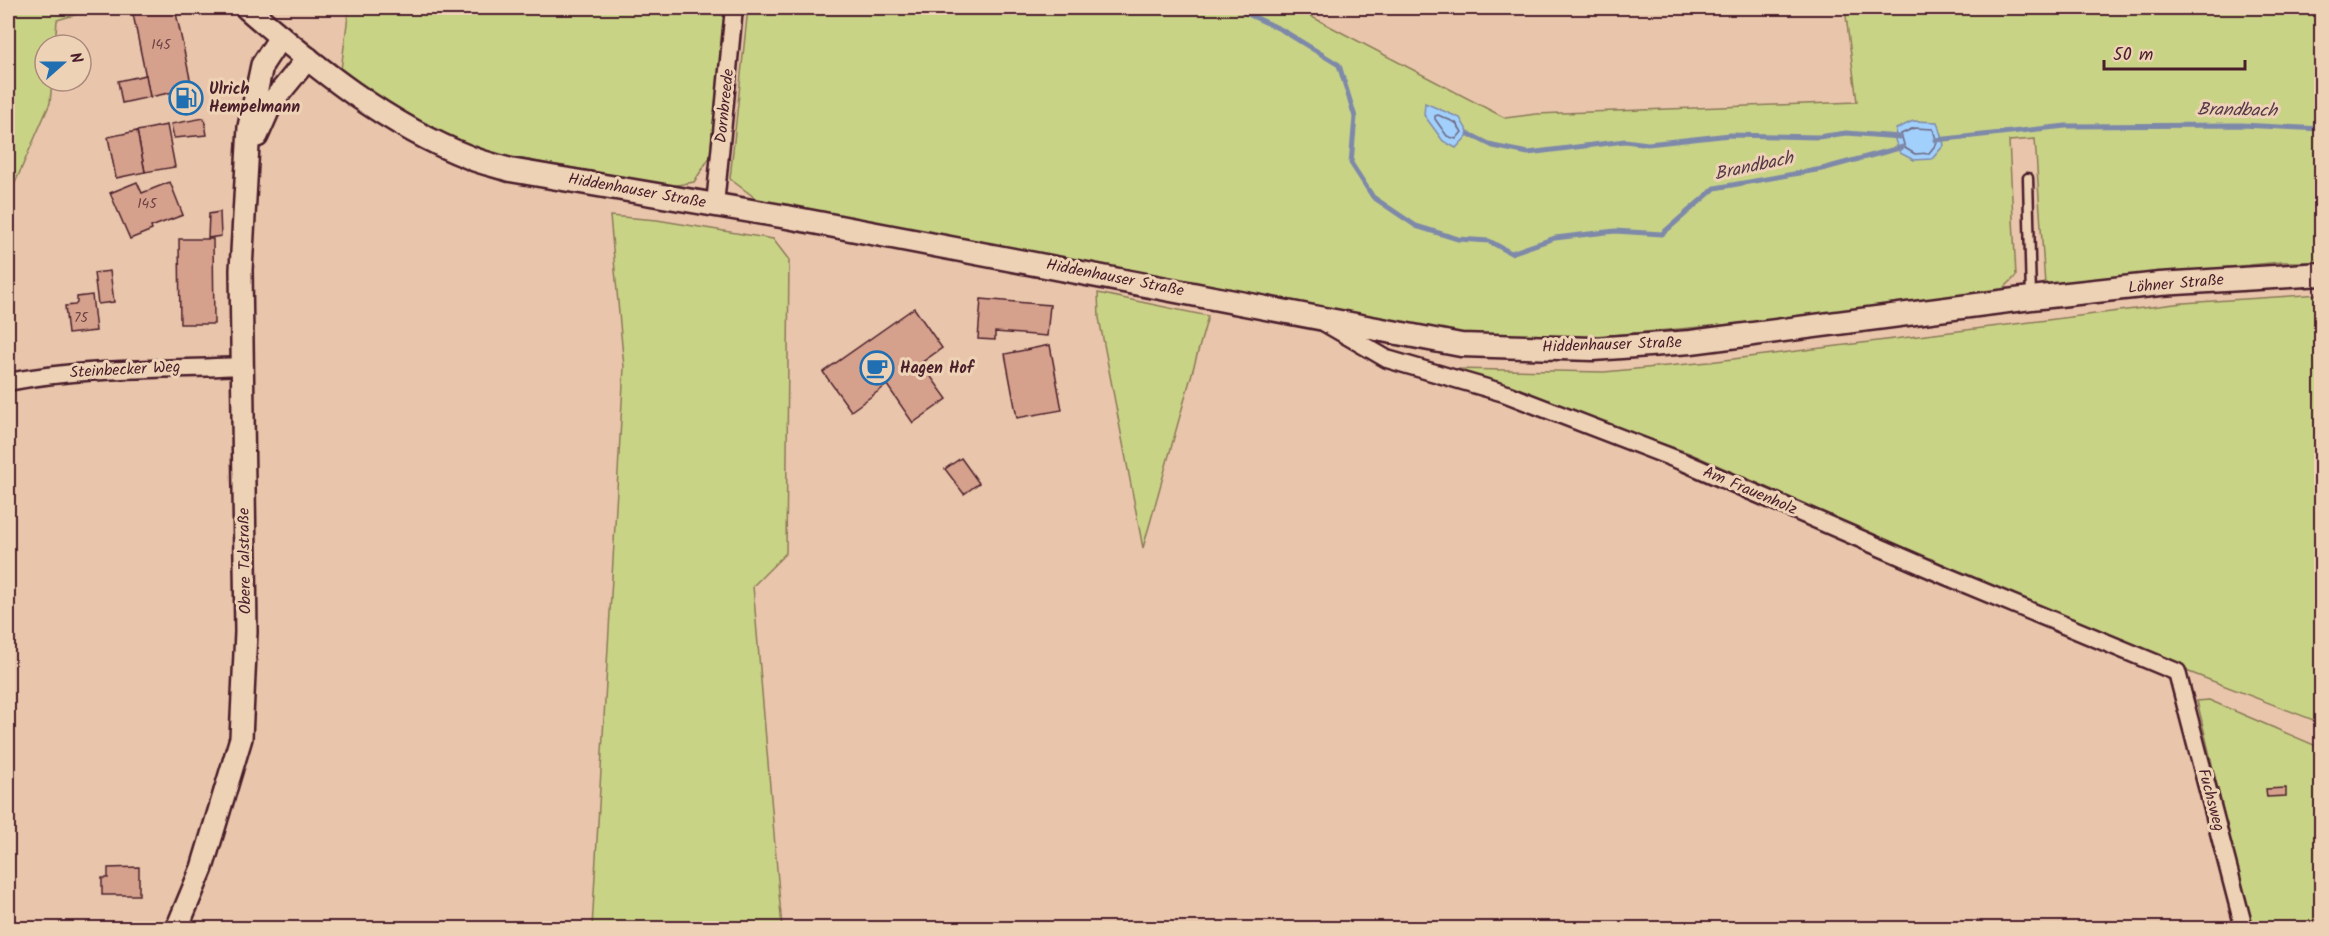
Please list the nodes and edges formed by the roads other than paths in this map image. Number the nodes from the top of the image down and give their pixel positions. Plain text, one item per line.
1 (247, 8) edge
2 (734, 8) edge
3 (281, 36) junction
4 (308, 58) junction
5 (2028, 178) dead end
6 (246, 183) junction
7 (715, 205) junction
8 (2322, 274) edge
9 (2031, 298) junction
10 (1320, 320) junction
11 (243, 366) junction
12 (8, 382) edge
13 (2177, 672) joint
14 (177, 928) edge
15 (2244, 928) edge

1 - 3 main road, Hiddenhauser Straße
2 - 7 street, Dornbreede
3 - 4 main road, Hiddenhauser Straße
3 - 6 street, Obere Talstraße
4 - 6 street, Obere Talstraße
4 - 7 main road, Hiddenhauser Straße
5 - 9 lane
6 - 11 street, Obere Talstraße
7 - 10 main road, Hiddenhauser Straße
8 - 9 main road, Löhner Straße
9 - 10 main road, Hiddenhauser Straße
10 - 13 street, Am Frauenholz
11 - 12 street, Steinbecker Weg
11 - 14 street, Obere Talstraße
13 - 15 street, Fuchsweg

